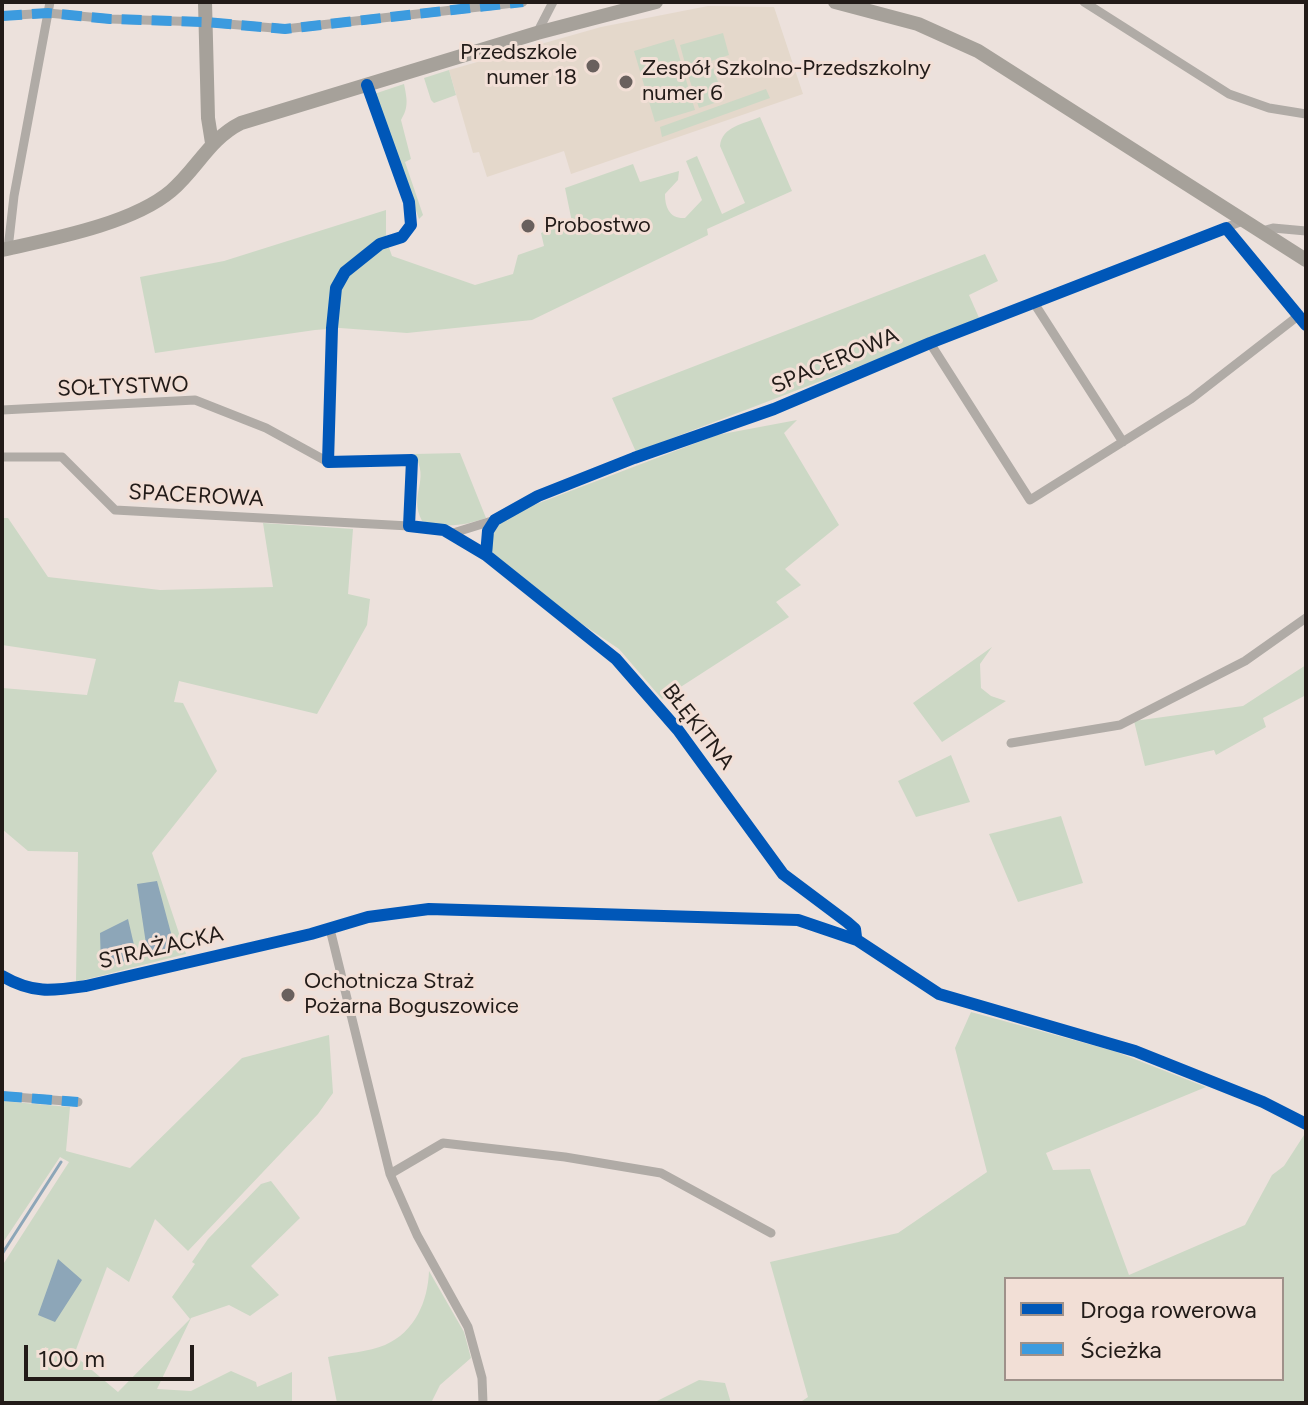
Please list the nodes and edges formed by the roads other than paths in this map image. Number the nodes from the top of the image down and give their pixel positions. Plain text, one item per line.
1 (205, 2) edge
2 (523, 2) edge
3 (553, 2) edge
4 (656, 2) edge
5 (835, 2) edge
6 (1084, 2) edge
7 (48, 6) edge
8 (2, 16) edge
9 (205, 22) junction
10 (537, 33) junction
11 (1306, 114) edge
12 (212, 143) junction
13 (1245, 220) junction
14 (1226, 228) junction
15 (1262, 231) junction
16 (1306, 231) edge
17 (1242, 245) junction
18 (5, 249) edge
19 (1306, 260) edge
20 (1034, 303) junction
21 (1298, 316) junction
22 (1306, 325) edge
23 (930, 343) junction
24 (2, 410) edge
25 (1123, 442) junction
26 (2, 457) edge
27 (495, 520) junction
28 (409, 526) junction
29 (450, 534) junction
30 (486, 555) junction
31 (1306, 618) edge
32 (1011, 743) dead end
33 (330, 929) junction
34 (857, 940) junction
35 (2, 976) edge
36 (2, 1096) edge
37 (78, 1102) dead end
38 (1306, 1124) edge
39 (390, 1174) junction
40 (771, 1233) dead end
41 (483, 1403) edge

1 - 9 street
2 - 9 street
3 - 10 street
4 - 10 street
5 - 13 street
6 - 11 street
7 - 8 street
7 - 9 street
7 - 18 street
9 - 12 street
10 - 12 street
12 - 18 street
13 - 14 street, SPACEROWA
13 - 15 street
13 - 17 street
14 - 17 street
14 - 20 street, SPACEROWA
15 - 16 street
15 - 19 street
17 - 21 street
20 - 23 street, SPACEROWA
20 - 25 street
21 - 22 street
21 - 25 street, SPACEROWA
23 - 25 street, SPACEROWA
23 - 27 street, SPACEROWA
24 - 28 street, SOŁTYSTWO
26 - 28 street, SPACEROWA
27 - 29 street, SPACEROWA
27 - 30 street
28 - 29 street, SPACEROWA
29 - 30 street, BŁĘKITNA
30 - 34 street, BŁĘKITNA
31 - 32 street
33 - 34 street, BŁĘKITNA
33 - 35 street, STRAŻACKA
33 - 39 street
34 - 38 street, BŁĘKITNA
36 - 37 street
39 - 40 street
39 - 41 street

